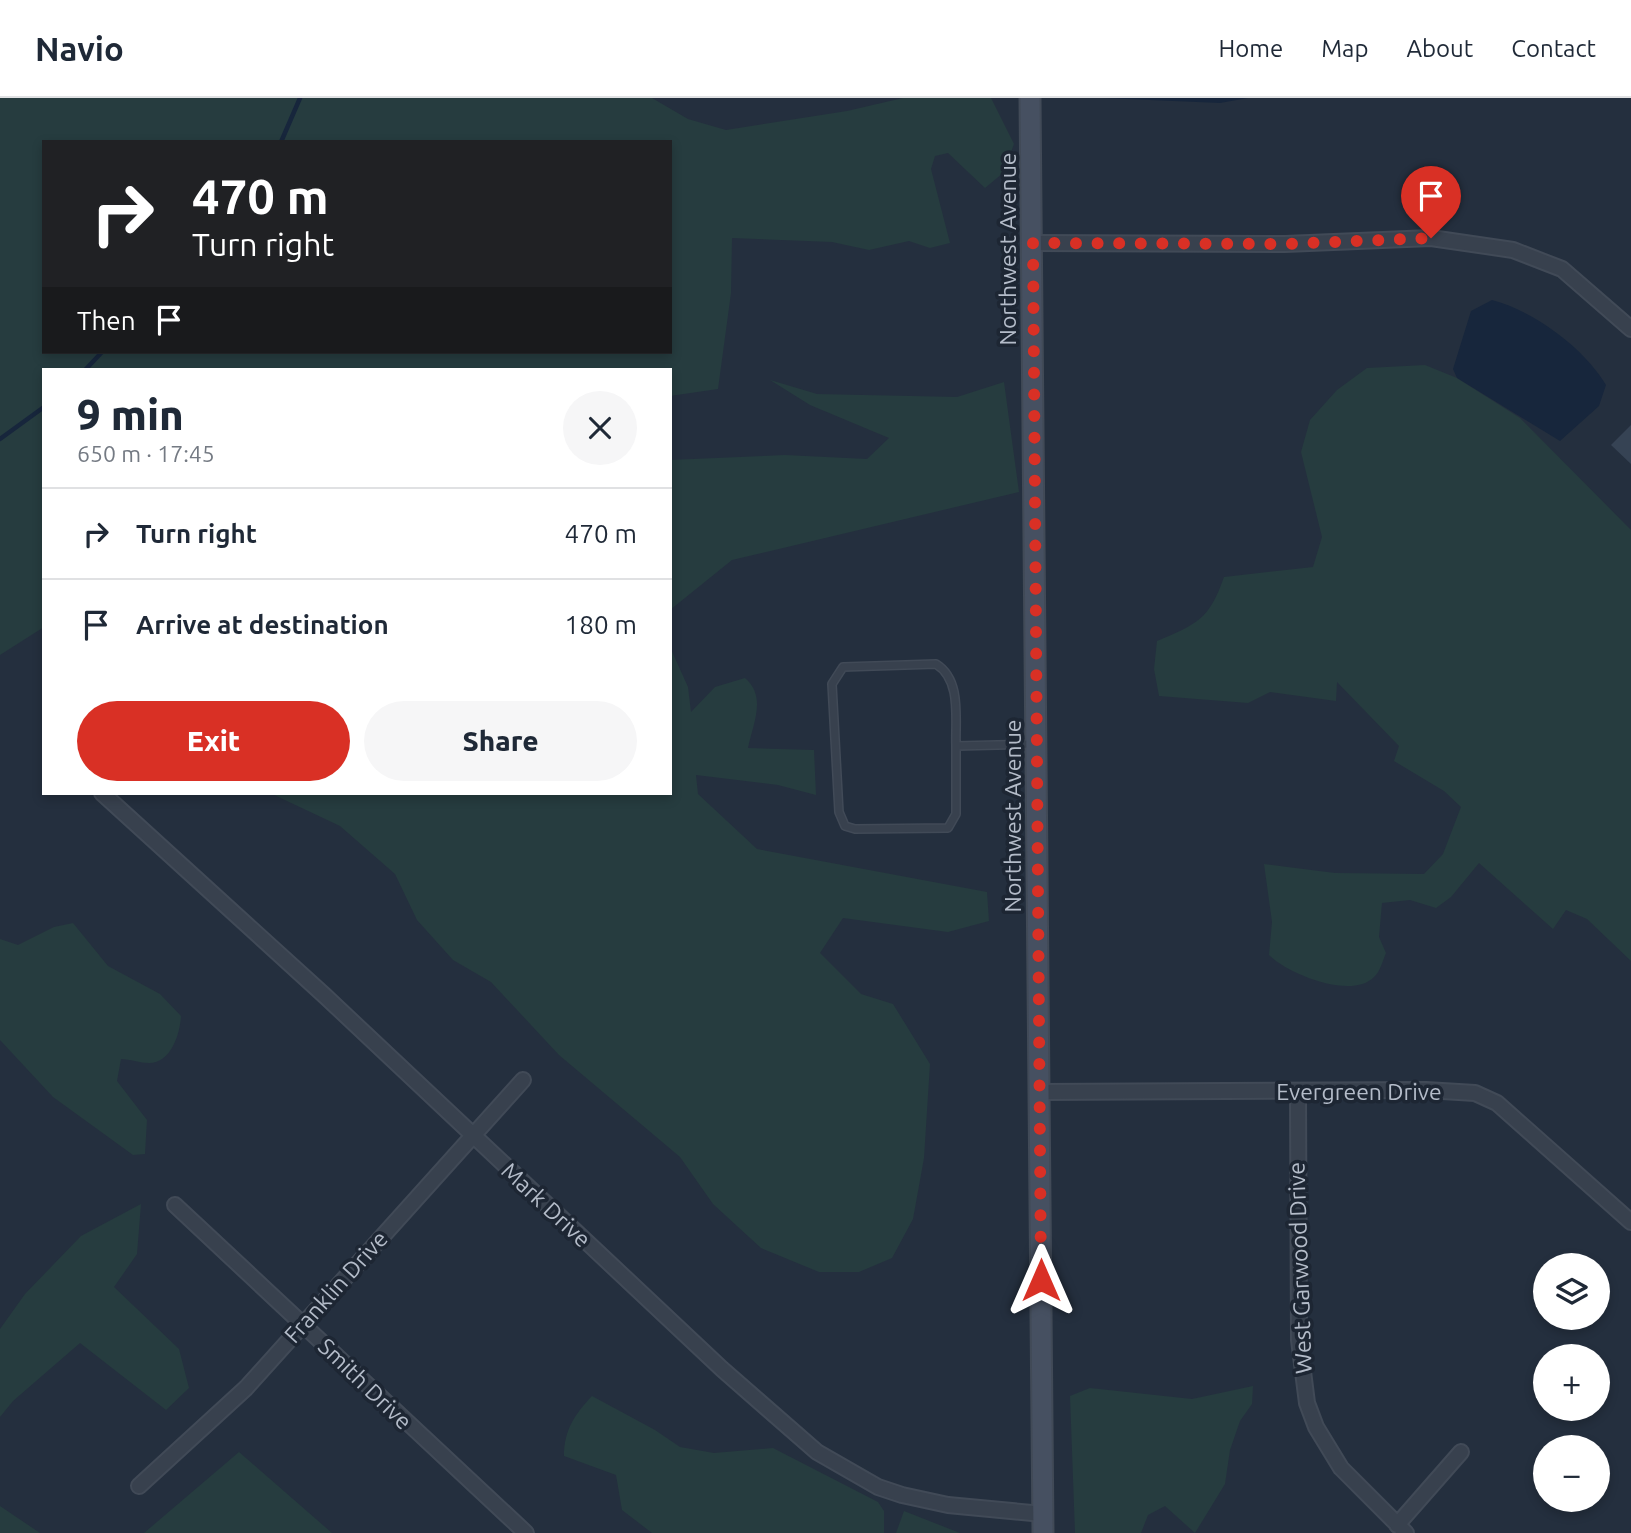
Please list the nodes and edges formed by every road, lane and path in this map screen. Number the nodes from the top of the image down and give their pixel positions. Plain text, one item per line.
1 (1030, 98) edge
2 (1033, 243) junction
3 (1631, 328) edge
4 (1037, 744) junction
5 (956, 747) junction
6 (104, 795) edge
7 (523, 1080) dead end
8 (1040, 1092) junction
9 (1298, 1092) junction
10 (472, 1137) junction
11 (175, 1205) dead end
12 (1631, 1222) edge
13 (303, 1324) junction
14 (1461, 1452) dead end
15 (139, 1486) dead end
16 (1043, 1523) edge
17 (1402, 1529) edge
18 (526, 1533) edge

1 - 2 street, Northwest Avenue
2 - 3 street
2 - 4 street, Northwest Avenue
4 - 5 lane
4 - 8 street, Northwest Avenue
5 - 5 lane
6 - 10 street, Mark Drive
7 - 10 street, Franklin Drive
8 - 9 street, Evergreen Drive
8 - 16 street, Northwest Avenue
9 - 12 street, Evergreen Drive
9 - 17 street, West Garwood Drive
10 - 13 street, Franklin Drive
10 - 16 street, Mark Drive
11 - 13 street, Smith Drive
13 - 15 street, Franklin Drive
13 - 18 street, Smith Drive
14 - 17 street

